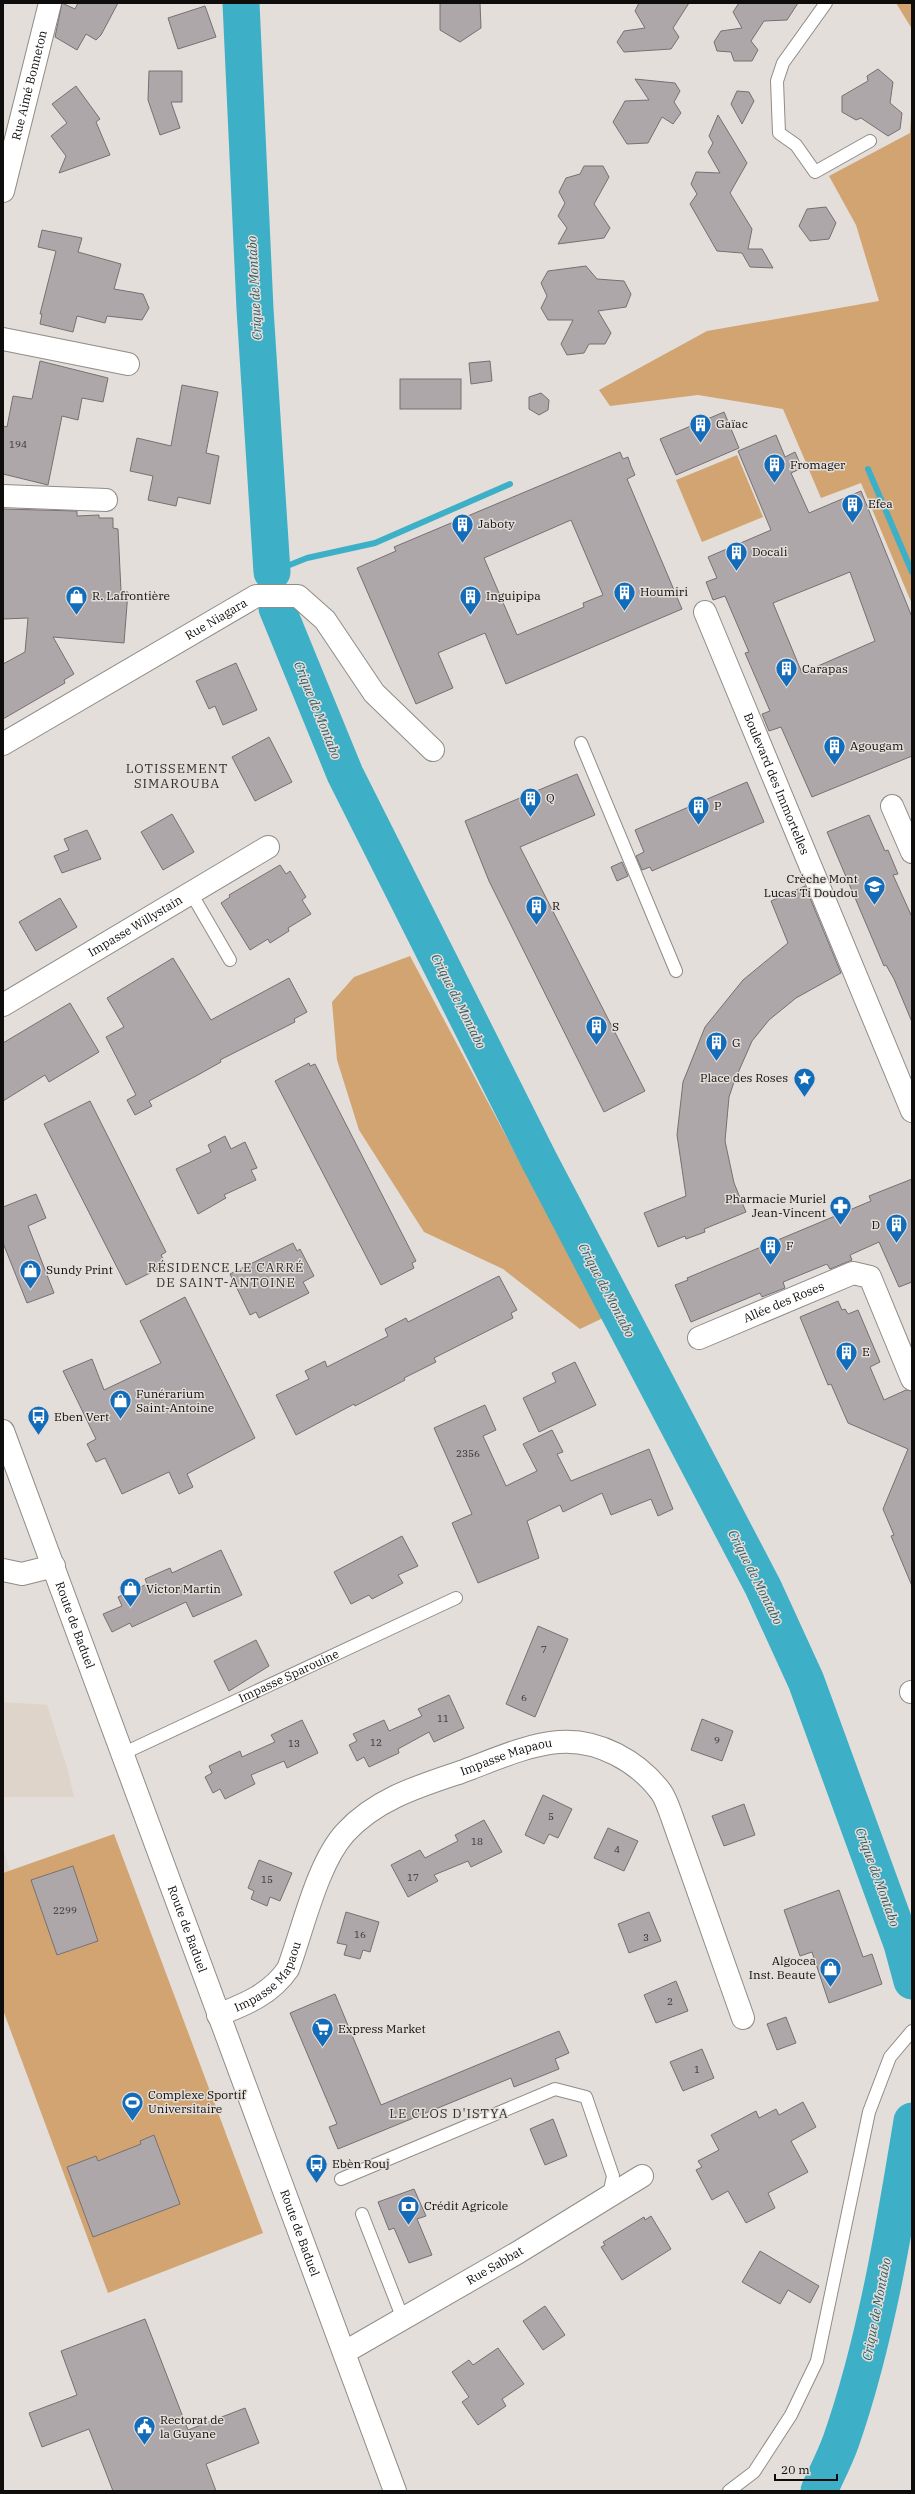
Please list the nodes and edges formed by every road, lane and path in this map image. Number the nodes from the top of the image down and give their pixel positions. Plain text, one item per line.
1 (50, 3) edge
2 (826, 3) edge
3 (870, 141) dead end
4 (3, 191) edge
5 (3, 339) edge
6 (128, 364) dead end
7 (3, 496) edge
8 (106, 500) dead end
9 (705, 612) dead end
10 (581, 743) dead end
11 (3, 744) edge
12 (433, 750) dead end
13 (892, 806) dead end
14 (268, 847) dead end
15 (912, 852) edge
16 (192, 893) junction
17 (230, 960) dead end
18 (676, 971) dead end
19 (3, 1005) edge
20 (912, 1111) edge
21 (699, 1338) dead end
22 (912, 1379) edge
23 (3, 1431) edge
24 (54, 1566) junction
25 (3, 1570) edge
26 (456, 1598) dead end
27 (122, 1754) junction
28 (218, 2015) junction
29 (743, 2018) dead end
30 (912, 2031) edge
31 (642, 2176) dead end
32 (341, 2179) dead end
33 (609, 2195) junction
34 (362, 2214) dead end
35 (403, 2319) junction
36 (345, 2352) junction
37 (371, 2427) junction
38 (382, 2491) edge
39 (395, 2491) edge
40 (729, 2491) edge

1 - 4 street, Rue Aimé Bonneton
2 - 3 lane
5 - 6 street
7 - 8 street
9 - 20 street, Boulevard des Immortelles
10 - 18 lane
11 - 12 street, Rue Niagara
13 - 15 street
14 - 16 street, Impasse Willystain
16 - 17 lane
16 - 19 street, Impasse Willystain
21 - 22 street, Allée des Roses
23 - 24 street, Route de Baduel
24 - 25 street
24 - 27 street, Route de Baduel
26 - 27 lane, Impasse Sparouine
27 - 28 street, Route de Baduel
28 - 29 street, Impasse Mapaou
28 - 36 street, Route de Baduel
30 - 40 lane
31 - 33 street, Rue Sabbat
32 - 33 lane
33 - 35 street, Rue Sabbat
34 - 35 lane
35 - 36 street, Rue Sabbat
36 - 37 street, Route de Baduel
37 - 38 street, Route de Baduel
37 - 39 street, Route de Baduel

